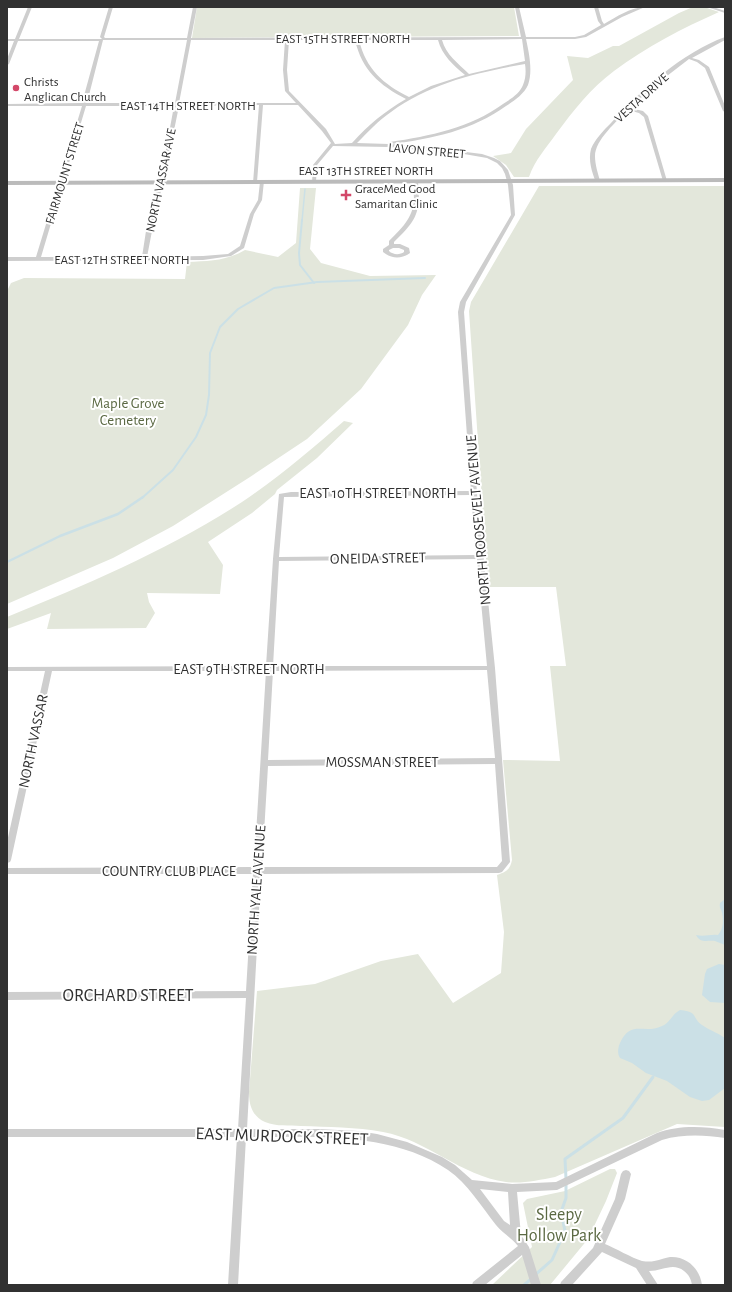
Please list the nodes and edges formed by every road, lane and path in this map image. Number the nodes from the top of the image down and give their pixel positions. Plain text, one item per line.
1 (30, 7) edge
2 (111, 7) edge
3 (195, 7) edge
4 (517, 7) edge
5 (596, 7) edge
6 (643, 7) edge
7 (709, 7) edge
8 (725, 12) edge
9 (604, 26) junction
10 (356, 38) junction
11 (440, 38) junction
12 (523, 38) junction
13 (725, 38) edge
14 (287, 39) junction
15 (7, 40) edge
16 (17, 40) junction
17 (102, 40) junction
18 (188, 40) junction
19 (690, 58) junction
20 (528, 62) junction
21 (7, 64) edge
22 (467, 74) junction
23 (408, 98) junction
24 (261, 104) junction
25 (298, 104) junction
26 (7, 105) edge
27 (84, 105) junction
28 (176, 105) junction
29 (626, 108) junction
30 (724, 108) edge
31 (354, 144) junction
32 (332, 145) junction
33 (372, 146) junction
34 (725, 180) edge
35 (509, 181) junction
36 (598, 181) junction
37 (665, 181) junction
38 (160, 182) junction
39 (258, 182) junction
40 (314, 182) junction
41 (416, 182) junction
42 (7, 183) edge
43 (60, 183) junction
44 (392, 246) dead end
45 (7, 259) edge
46 (38, 259) junction
47 (144, 259) junction
48 (474, 493) junction
49 (281, 495) joint
50 (480, 557) junction
51 (276, 559) junction
52 (491, 668) junction
53 (7, 669) edge
54 (49, 669) junction
55 (269, 669) junction
56 (500, 761) junction
57 (264, 763) junction
58 (7, 860) edge
59 (499, 870) joint
60 (7, 871) edge
61 (258, 871) junction
62 (250, 994) junction
63 (7, 996) edge
64 (7, 1133) edge
65 (241, 1133) junction
66 (725, 1134) edge
67 (626, 1174) dead end
68 (470, 1184) junction
69 (512, 1188) junction
70 (516, 1236) junction
71 (600, 1246) junction
72 (524, 1247) junction
73 (640, 1265) junction
74 (536, 1284) edge
75 (233, 1285) edge
76 (477, 1285) edge
77 (565, 1285) edge
78 (653, 1285) edge
79 (697, 1285) edge

1 - 16 street
2 - 17 street, FAIRMOUNT STREET
3 - 18 street, NORTH VASSAR AVE
4 - 12 street
5 - 9 street
6 - 9 street
7 - 8 street
9 - 12 street, EAST 15TH STREET NORTH
10 - 11 street, EAST 15TH STREET NORTH
10 - 14 street, EAST 15TH STREET NORTH
10 - 23 street
11 - 12 street, EAST 15TH STREET NORTH
11 - 22 street
12 - 20 street
13 - 19 street, VESTA DRIVE
14 - 18 street, EAST 15TH STREET NORTH
14 - 25 street
15 - 16 street, EAST 15TH STREET NORTH
16 - 17 street, EAST 15TH STREET NORTH
16 - 21 street
17 - 18 street, EAST 15TH STREET NORTH
17 - 27 street, FAIRMOUNT STREET
18 - 28 street, NORTH VASSAR AVE
19 - 29 street, VESTA DRIVE
19 - 30 street
20 - 22 street
20 - 33 street
22 - 23 street
23 - 31 street
24 - 25 street, EAST 14TH STREET NORTH
24 - 28 street, EAST 14TH STREET NORTH
24 - 39 street
25 - 32 street
26 - 27 street, EAST 14TH STREET NORTH
27 - 28 street, EAST 14TH STREET NORTH
27 - 43 street, FAIRMOUNT STREET
28 - 38 street, NORTH VASSAR AVE
29 - 36 street, VESTA DRIVE
29 - 37 street
31 - 32 street, LAVON STREET
31 - 33 street, LAVON STREET
32 - 40 street
33 - 35 street, LAVON STREET
34 - 37 main road, EAST 13TH STREET NORTH
35 - 36 main road, EAST 13TH STREET NORTH
35 - 41 main road, EAST 13TH STREET NORTH
35 - 48 street, NORTH ROOSEVELT AVENUE
36 - 37 main road, EAST 13TH STREET NORTH
38 - 39 main road, EAST 13TH STREET NORTH
38 - 43 main road, EAST 13TH STREET NORTH
38 - 47 street, NORTH VASSAR AVE
39 - 40 main road, EAST 13TH STREET NORTH
39 - 47 street, EAST 12TH STREET NORTH
40 - 41 main road, EAST 13TH STREET NORTH
41 - 44 street
42 - 43 main road, EAST 13TH STREET NORTH
43 - 46 street, FAIRMOUNT STREET
45 - 46 street, EAST 12TH STREET NORTH
46 - 47 street, EAST 12TH STREET NORTH
48 - 49 street, EAST 10TH STREET NORTH
48 - 50 street, NORTH ROOSEVELT AVENUE
49 - 51 street, NORTH YALE AVENUE
50 - 51 street, ONEIDA STREET
50 - 52 street, NORTH ROOSEVELT AVENUE
51 - 55 street, NORTH YALE AVENUE
52 - 55 street, EAST 9TH STREET NORTH
52 - 56 street, NORTH ROOSEVELT AVENUE
53 - 54 street, EAST 9TH STREET NORTH
54 - 55 street, EAST 9TH STREET NORTH
54 - 58 street, NORTH VASSAR
55 - 57 street, NORTH YALE AVENUE
56 - 57 street, MOSSMAN STREET
56 - 59 street, NORTH ROOSEVELT AVENUE
57 - 61 street, NORTH YALE AVENUE
59 - 61 street, COUNTRY CLUB PLACE
60 - 61 street, COUNTRY CLUB PLACE
61 - 62 street, NORTH YALE AVENUE
62 - 63 street, ORCHARD STREET
62 - 65 street, NORTH YALE AVENUE
64 - 65 street, EAST MURDOCK STREET
65 - 68 street, EAST MURDOCK STREET
65 - 75 street, NORTH YALE AVENUE
66 - 69 street
67 - 71 street
68 - 69 street
68 - 70 street, EAST MURDOCK STREET
69 - 70 street
70 - 72 street
71 - 73 street
71 - 77 street
72 - 74 street
72 - 76 street
73 - 78 street
73 - 79 street

